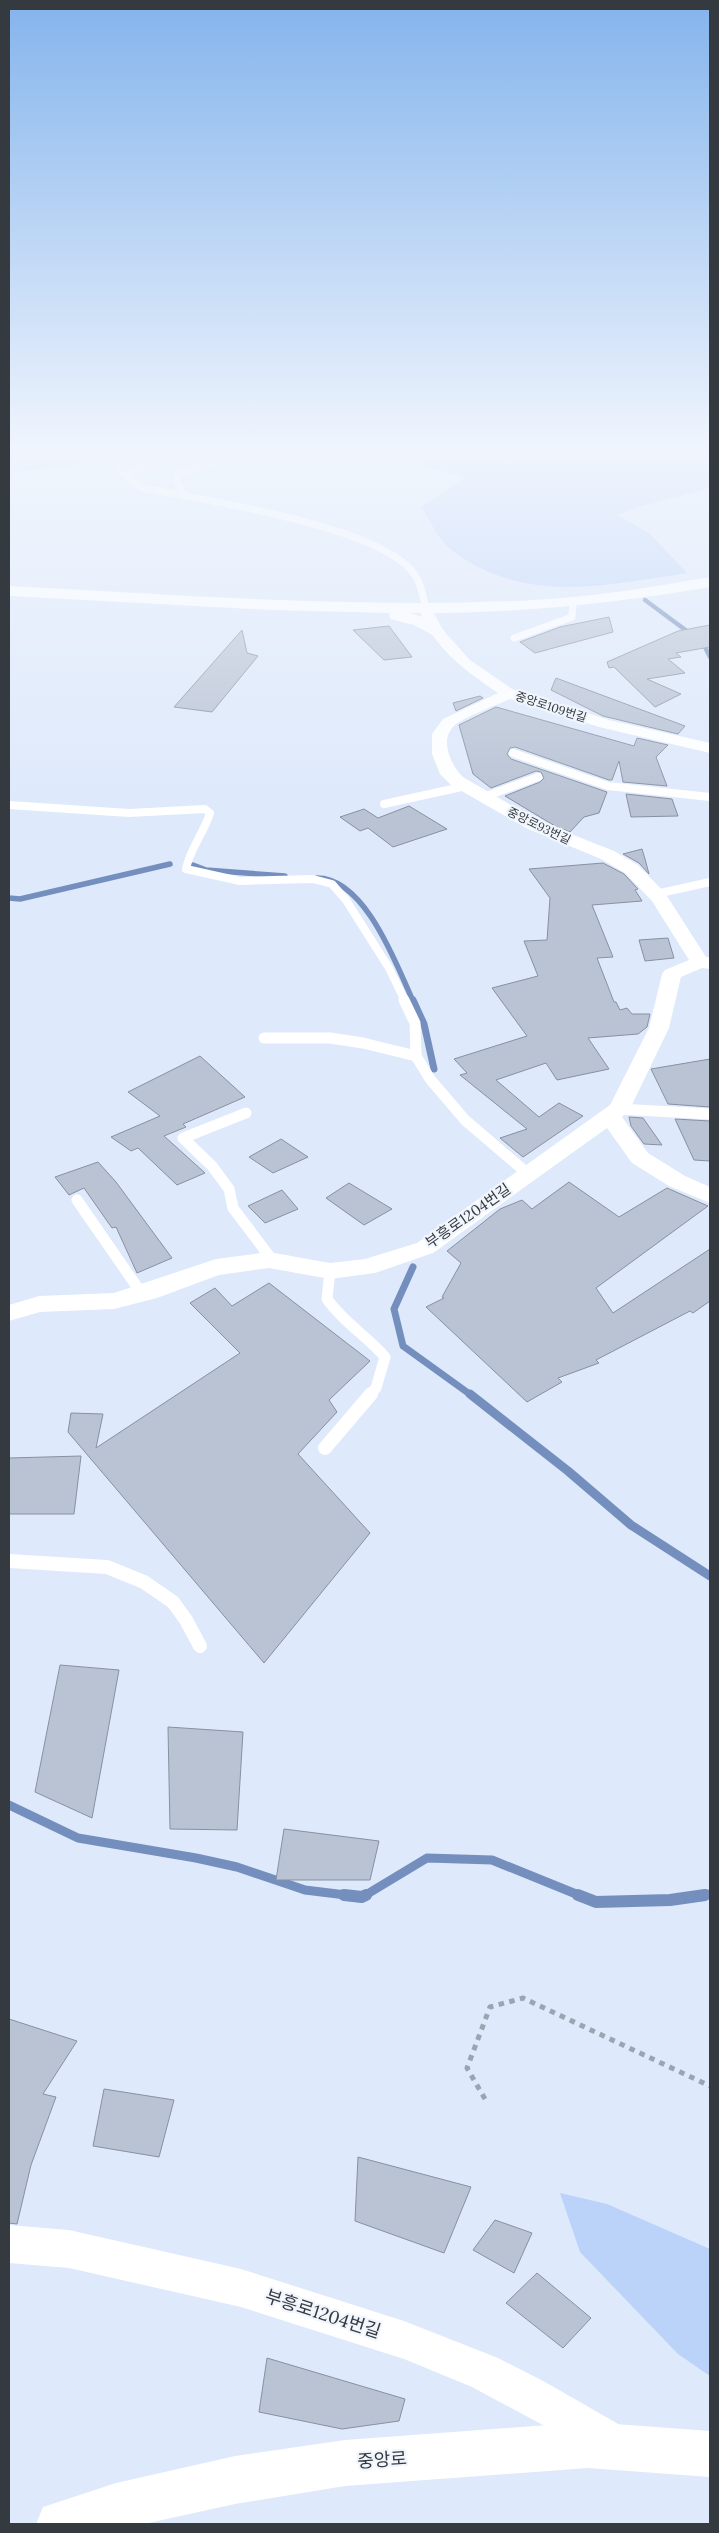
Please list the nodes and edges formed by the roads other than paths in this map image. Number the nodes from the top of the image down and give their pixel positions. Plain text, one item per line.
1 (407, 566) edge
2 (710, 582) edge
3 (9, 591) edge
4 (573, 603) junction
5 (556, 604) junction
6 (313, 607) junction
7 (426, 610) junction
8 (434, 629) junction
9 (514, 638) dead end
10 (510, 694) junction
11 (710, 748) edge
12 (513, 753) dead end
13 (538, 777) dead end
14 (466, 786) junction
15 (484, 797) junction
16 (710, 797) edge
17 (384, 804) dead end
18 (9, 805) edge
19 (710, 882) edge
20 (656, 894) junction
21 (705, 962) edge
22 (264, 1038) dead end
23 (416, 1056) junction
24 (614, 1112) junction
25 (246, 1113) dead end
26 (710, 1114) edge
27 (528, 1174) junction
28 (710, 1196) edge
29 (77, 1200) dead end
30 (273, 1261) junction
31 (330, 1271) junction
32 (142, 1294) junction
33 (9, 1312) edge
34 (325, 1448) dead end
35 (9, 1561) edge
36 (200, 1646) dead end
37 (9, 2244) edge
38 (617, 2446) junction
39 (710, 2454) edge
40 (76, 2522) edge

1 - 7 lane
2 - 4 street
3 - 6 street
4 - 5 street
4 - 9 lane
5 - 7 street
5 - 8 street
6 - 7 street
6 - 8 street
7 - 8 street, 중앙로109번길
8 - 10 street, 중앙로109번길
10 - 11 street, 중앙로109번길
10 - 14 street, 중앙로93번길
12 - 16 lane
13 - 15 lane
14 - 15 street, 중앙로93번길
14 - 17 lane
15 - 20 street, 중앙로93번길
18 - 23 lane
19 - 20 lane
20 - 21 street, 중앙로93번길
21 - 24 street, 부흥로1204번길
22 - 23 lane
23 - 27 lane
24 - 26 lane
24 - 27 street, 부흥로1204번길
24 - 28 street
25 - 30 lane
27 - 31 street, 부흥로1204번길
29 - 32 lane
30 - 31 street, 부흥로1204번길
30 - 32 street, 부흥로1204번길
31 - 34 lane
32 - 33 street, 부흥로1204번길
35 - 36 lane
37 - 38 street, 부흥로1204번길
38 - 39 street, 중앙로
38 - 40 street, 중앙로

